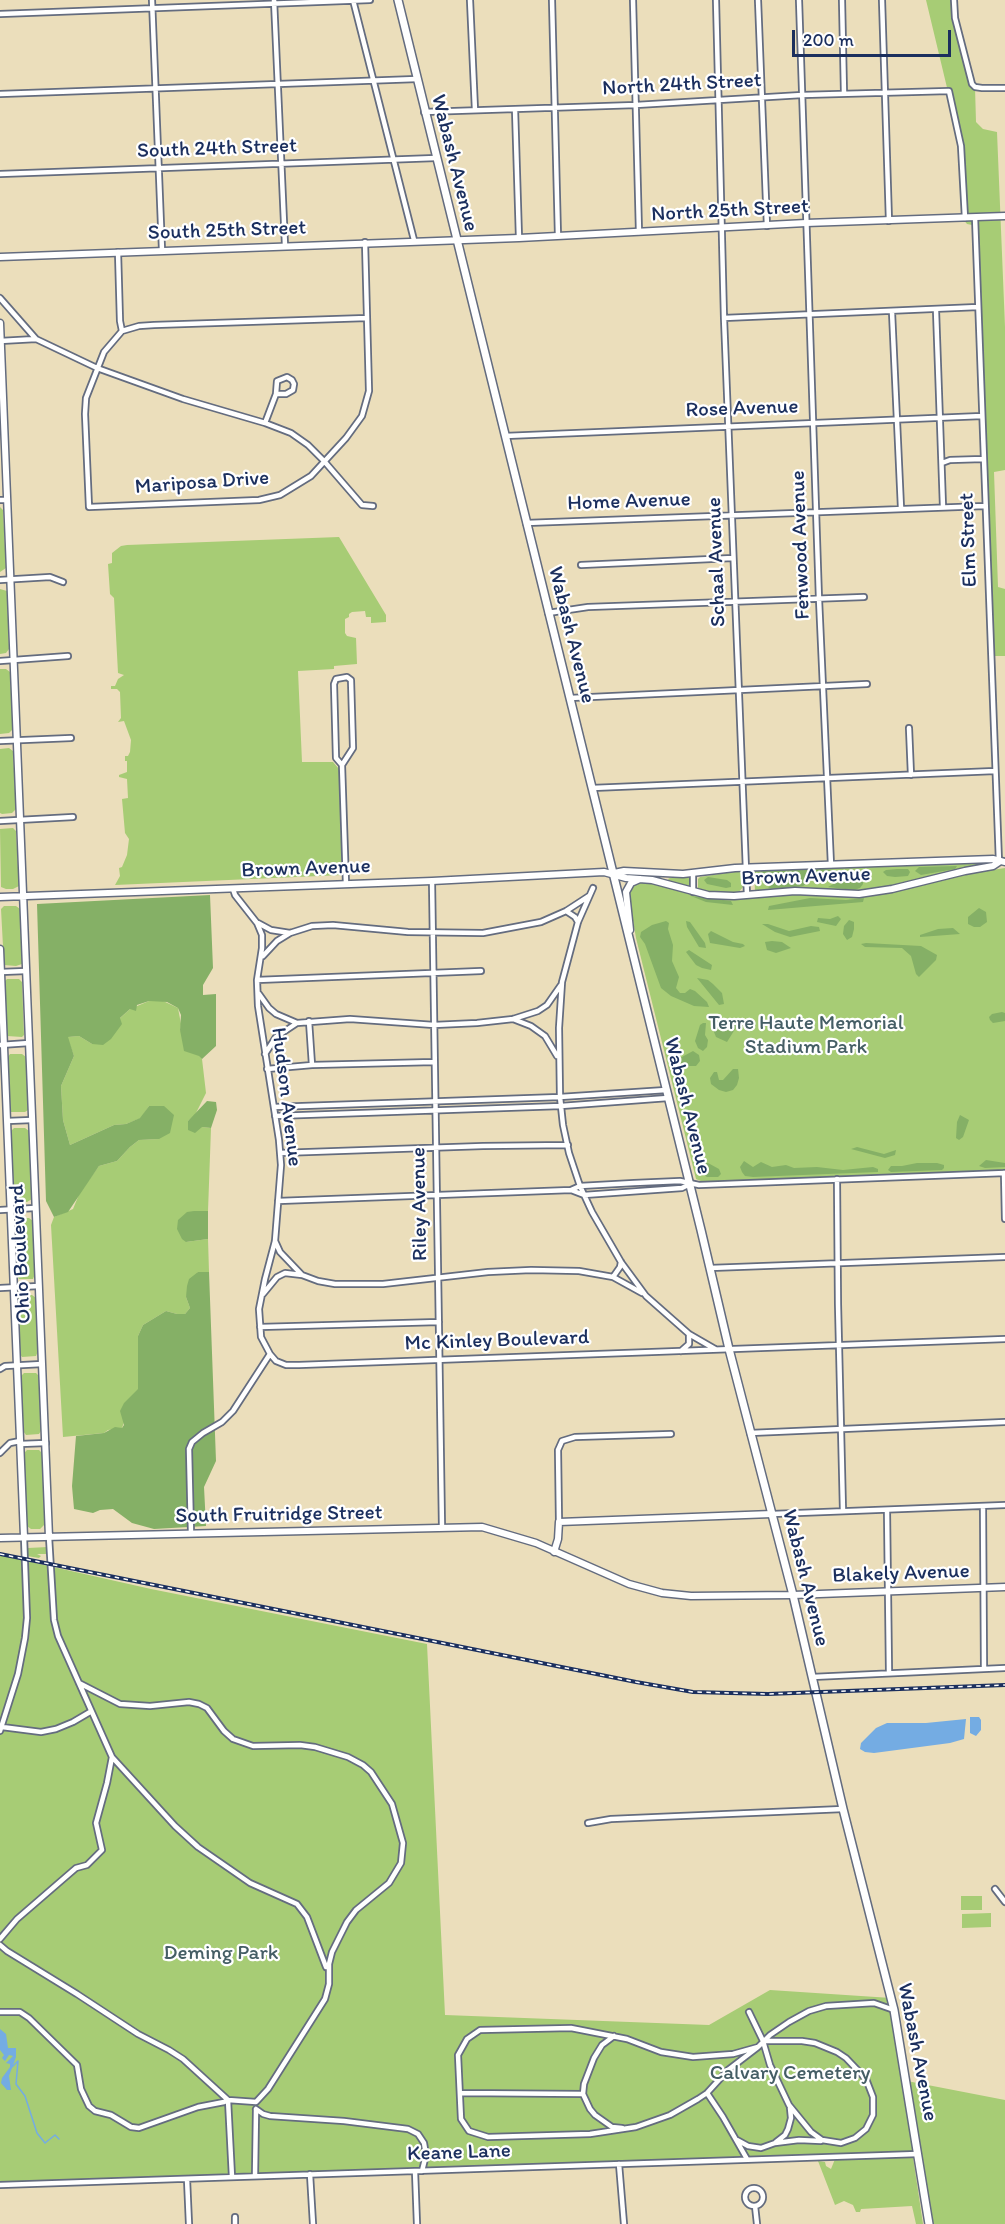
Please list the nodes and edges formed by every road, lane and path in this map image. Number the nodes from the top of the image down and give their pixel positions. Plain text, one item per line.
1 (152, 0) edge
2 (353, 0) edge
3 (370, 0) edge
4 (398, 0) edge
5 (470, 0) edge
6 (552, 0) edge
7 (633, 0) edge
8 (716, 0) edge
9 (758, 0) edge
10 (799, 0) edge
11 (842, 0) edge
12 (882, 0) edge
13 (954, 0) edge
14 (274, 2) edge
15 (153, 8) junction
16 (0, 14) edge
17 (417, 79) junction
18 (374, 80) junction
19 (278, 83) junction
20 (156, 88) junction
21 (1005, 88) edge
22 (885, 92) junction
23 (844, 93) junction
24 (0, 94) edge
25 (802, 95) junction
26 (762, 97) junction
27 (718, 100) junction
28 (636, 105) junction
29 (555, 106) junction
30 (515, 109) junction
31 (475, 110) junction
32 (424, 112) junction
33 (436, 158) junction
34 (394, 160) junction
35 (281, 164) junction
36 (159, 168) junction
37 (0, 174) edge
38 (1005, 216) edge
39 (975, 217) junction
40 (965, 218) junction
41 (889, 221) junction
42 (806, 223) junction
43 (767, 226) junction
44 (721, 228) junction
45 (639, 232) junction
46 (558, 236) junction
47 (519, 238) junction
48 (456, 239) junction
49 (414, 240) junction
50 (365, 242) junction
51 (285, 245) junction
52 (162, 250) junction
53 (118, 252) junction
54 (0, 257) edge
55 (0, 298) edge
56 (978, 307) junction
57 (936, 310) junction
58 (892, 312) junction
59 (809, 315) junction
60 (367, 318) junction
61 (724, 318) junction
62 (0, 323) edge
63 (123, 331) junction
64 (36, 339) junction
65 (0, 341) edge
66 (97, 368) junction
67 (276, 394) junction
68 (982, 416) junction
69 (2, 417) edge
70 (940, 418) junction
71 (896, 421) junction
72 (265, 423) junction
73 (813, 423) junction
74 (728, 426) junction
75 (505, 436) junction
76 (983, 459) junction
77 (324, 461) junction
78 (942, 463) junction
79 (3, 500) edge
80 (373, 506) dead end
81 (985, 506) junction
82 (943, 507) junction
83 (901, 508) junction
84 (817, 512) junction
85 (732, 515) junction
86 (526, 523) junction
87 (733, 558) junction
88 (580, 565) dead end
89 (10, 579) junction
90 (0, 580) edge
91 (63, 582) dead end
92 (864, 597) dead end
93 (819, 599) junction
94 (735, 603) junction
95 (548, 612) junction
96 (68, 656) dead end
97 (13, 660) junction
98 (0, 661) edge
99 (867, 684) dead end
100 (823, 686) junction
101 (739, 690) junction
102 (570, 698) junction
103 (909, 728) dead end
104 (70, 738) dead end
105 (16, 740) junction
106 (0, 741) edge
107 (342, 765) junction
108 (995, 771) junction
109 (911, 775) junction
110 (827, 778) junction
111 (742, 781) junction
112 (592, 788) junction
113 (73, 817) dead end
114 (20, 820) junction
115 (0, 821) edge
116 (1002, 862) edge
117 (831, 865) junction
118 (746, 868) junction
119 (613, 873) junction
120 (664, 874) junction
121 (693, 874) junction
122 (641, 879) junction
123 (432, 881) junction
124 (663, 883) junction
125 (346, 884) junction
126 (593, 888) dead end
127 (233, 889) junction
128 (693, 892) junction
129 (747, 895) junction
130 (23, 896) junction
131 (589, 896) junction
132 (0, 897) edge
133 (566, 911) junction
134 (578, 922) junction
135 (257, 923) junction
136 (432, 932) junction
137 (290, 933) junction
138 (630, 941) junction
139 (0, 949) edge
140 (261, 958) junction
141 (26, 971) junction
142 (481, 971) dead end
143 (1, 972) edge
144 (433, 974) junction
145 (258, 980) junction
146 (562, 982) junction
147 (258, 992) junction
148 (513, 1019) junction
149 (309, 1021) junction
150 (297, 1023) junction
151 (434, 1025) junction
152 (29, 1043) junction
153 (2, 1044) edge
154 (265, 1054) junction
155 (559, 1058) junction
156 (434, 1062) junction
157 (312, 1065) junction
158 (267, 1069) junction
159 (667, 1094) junction
160 (560, 1097) junction
161 (435, 1102) junction
162 (561, 1106) junction
163 (274, 1107) junction
164 (435, 1110) junction
165 (275, 1116) junction
166 (32, 1120) junction
167 (7, 1121) junction
168 (568, 1145) junction
169 (436, 1147) junction
170 (280, 1153) junction
171 (1005, 1173) edge
172 (837, 1179) junction
173 (634, 1183) junction
174 (690, 1184) junction
175 (580, 1186) junction
176 (571, 1190) junction
177 (635, 1190) junction
178 (437, 1195) junction
179 (584, 1195) junction
180 (278, 1201) junction
181 (35, 1208) junction
182 (10, 1209) junction
183 (0, 1210) edge
184 (1005, 1219) edge
185 (275, 1241) junction
186 (1005, 1257) edge
187 (621, 1262) junction
188 (838, 1262) junction
189 (710, 1268) junction
190 (302, 1275) junction
191 (613, 1277) junction
192 (438, 1279) junction
193 (39, 1287) junction
194 (0, 1288) edge
195 (14, 1288) junction
196 (262, 1295) junction
197 (646, 1296) junction
198 (439, 1322) junction
199 (260, 1327) junction
200 (689, 1334) junction
201 (1005, 1339) edge
202 (840, 1346) junction
203 (729, 1349) junction
204 (717, 1350) junction
205 (679, 1351) junction
206 (270, 1354) junction
207 (440, 1360) junction
208 (42, 1364) junction
209 (17, 1366) junction
210 (0, 1369) edge
211 (1005, 1422) edge
212 (842, 1429) junction
213 (750, 1433) junction
214 (671, 1434) dead end
215 (20, 1442) junction
216 (46, 1443) junction
217 (0, 1453) edge
218 (1005, 1505) edge
219 (983, 1506) junction
220 (887, 1510) junction
221 (843, 1511) junction
222 (772, 1514) junction
223 (559, 1522) junction
224 (442, 1527) junction
225 (191, 1533) junction
226 (49, 1537) junction
227 (0, 1538) edge
228 (24, 1538) junction
229 (554, 1552) junction
230 (984, 1587) junction
231 (1005, 1587) edge
232 (889, 1591) junction
233 (793, 1595) junction
234 (984, 1668) junction
235 (1005, 1668) edge
236 (889, 1672) junction
237 (812, 1677) junction
238 (80, 1683) junction
239 (90, 1712) junction
240 (1, 1729) edge
241 (112, 1758) junction
242 (843, 1809) junction
243 (588, 1823) dead end
244 (995, 1889) dead end
245 (1005, 1902) edge
246 (0, 1939) edge
247 (0, 1945) edge
248 (329, 1976) junction
249 (894, 2010) junction
250 (0, 2012) edge
251 (749, 2012) dead end
252 (614, 2036) junction
253 (763, 2041) junction
254 (758, 2047) junction
255 (707, 2092) junction
256 (460, 2093) junction
257 (583, 2094) junction
258 (228, 2100) junction
259 (256, 2102) junction
260 (789, 2105) junction
261 (256, 2109) junction
262 (628, 2129) junction
263 (737, 2140) junction
264 (829, 2142) junction
265 (775, 2143) junction
266 (919, 2154) junction
267 (747, 2159) junction
268 (619, 2164) junction
269 (415, 2171) junction
270 (422, 2171) junction
271 (310, 2174) junction
272 (255, 2176) junction
273 (232, 2177) junction
274 (187, 2178) junction
275 (0, 2185) edge
276 (755, 2206) junction
277 (235, 2217) dead end
278 (189, 2224) edge
279 (235, 2224) edge
280 (313, 2224) edge
281 (417, 2224) edge
282 (624, 2224) edge
283 (757, 2224) edge
284 (929, 2224) edge

1 - 15 street
2 - 3 street
2 - 14 street
2 - 18 street
4 - 17 main road, Wabash Avenue
5 - 31 street
6 - 29 street
7 - 28 street
8 - 27 street, Schaal Avenue
9 - 26 street
10 - 25 street, Fenwood Avenue
11 - 23 street
12 - 22 street
13 - 21 street
14 - 15 street
14 - 19 street
15 - 16 street
15 - 20 street
17 - 18 street
17 - 32 main road, Wabash Avenue
18 - 19 street
18 - 34 street
19 - 20 street
19 - 35 street
20 - 24 street
20 - 36 street
22 - 23 street, North 24th Street
22 - 40 street, North 24th Street
22 - 41 street
23 - 25 street, North 24th Street
25 - 26 street, North 24th Street
25 - 42 street, Fenwood Avenue
26 - 27 street, North 24th Street
26 - 43 street
27 - 28 street, North 24th Street
27 - 44 street, Schaal Avenue
28 - 29 street, North 24th Street
28 - 45 street
29 - 30 street, North 24th Street
29 - 46 street
30 - 31 street, North 24th Street
30 - 47 street
31 - 32 street, North 24th Street
32 - 33 main road, Wabash Avenue
33 - 34 street, South 24th Street
33 - 48 main road, Wabash Avenue
34 - 35 street, South 24th Street
34 - 49 street
35 - 36 street, South 24th Street
35 - 51 street
36 - 37 street, South 24th Street
36 - 52 street
38 - 39 street, North 25th Street
39 - 40 street, North 25th Street
39 - 56 street, Elm Street
40 - 41 street, North 25th Street
41 - 42 street, North 25th Street
42 - 43 street, North 25th Street
42 - 59 street, Fenwood Avenue
43 - 44 street, North 25th Street
44 - 45 street, North 25th Street
44 - 61 street, Schaal Avenue
45 - 46 street, North 25th Street
46 - 47 street, North 25th Street
47 - 48 street, North 25th Street
48 - 49 street, South 25th Street
48 - 75 main road, Wabash Avenue
49 - 50 street, South 25th Street
50 - 51 street, South 25th Street
50 - 60 street, Mariposa Drive
51 - 52 street, South 25th Street
52 - 53 street, South 25th Street
53 - 54 street, South 25th Street
53 - 63 street
55 - 64 street
56 - 57 street
56 - 68 street, Elm Street
57 - 58 street
57 - 70 street
58 - 59 street
58 - 71 street
59 - 61 street
59 - 73 street, Fenwood Avenue
60 - 63 street
60 - 77 street, Mariposa Drive
61 - 74 street, Schaal Avenue
62 - 65 street, Ohio Boulevard
63 - 66 street
64 - 65 street
64 - 66 street
65 - 69 street, Ohio Boulevard
66 - 72 street
66 - 77 street, Mariposa Drive
67 - 67 street
67 - 72 street
68 - 70 street, Rose Avenue
68 - 76 street, Elm Street
69 - 79 street, Ohio Boulevard
70 - 71 street, Rose Avenue
70 - 78 street
71 - 73 street, Rose Avenue
71 - 83 street
72 - 77 street
73 - 74 street, Rose Avenue
73 - 84 street, Fenwood Avenue
74 - 75 street, Rose Avenue
74 - 85 street, Schaal Avenue
75 - 86 main road, Wabash Avenue
76 - 78 street
76 - 81 street, Elm Street
77 - 80 street
78 - 82 street
79 - 89 street, Ohio Boulevard
81 - 82 street, Home Avenue
81 - 108 street, Elm Street
82 - 83 street, Home Avenue
83 - 84 street, Home Avenue
84 - 85 street, Home Avenue
84 - 93 street, Fenwood Avenue
85 - 86 street, Home Avenue
85 - 87 street, Schaal Avenue
86 - 95 main road, Wabash Avenue
87 - 88 street
87 - 94 street, Schaal Avenue
89 - 90 street
89 - 91 street
89 - 97 street, Ohio Boulevard
92 - 93 street
93 - 94 street
93 - 100 street, Fenwood Avenue
94 - 95 street
94 - 101 street, Schaal Avenue
95 - 102 main road, Wabash Avenue
96 - 97 street
97 - 98 street
97 - 105 street, Ohio Boulevard
99 - 100 street
100 - 101 street
100 - 110 street, Fenwood Avenue
101 - 102 street
101 - 111 street, Schaal Avenue
102 - 112 main road, Wabash Avenue
103 - 109 street
104 - 105 street
105 - 106 street
105 - 114 street, Ohio Boulevard
107 - 107 street
107 - 125 street
108 - 109 street
108 - 116 street, Elm Street
109 - 110 street
110 - 111 street
110 - 117 street, Fenwood Avenue
111 - 112 street
111 - 118 street, Schaal Avenue
112 - 119 main road, Wabash Avenue
113 - 114 street
114 - 115 street
114 - 130 street, Ohio Boulevard
116 - 117 street, Brown Avenue
116 - 129 street, Brown Avenue
117 - 118 street, Brown Avenue
118 - 121 street, Brown Avenue
118 - 129 street, Schaal Avenue
119 - 120 street, Brown Avenue
119 - 122 street, Brown Avenue
119 - 123 street, Brown Avenue
119 - 138 main road, Wabash Avenue
120 - 121 street, Brown Avenue
120 - 124 street
121 - 128 street
122 - 124 street, Brown Avenue
122 - 138 street
123 - 125 street, Brown Avenue
123 - 136 street, Riley Avenue
124 - 128 street, Brown Avenue
125 - 127 street, Brown Avenue
126 - 131 street
127 - 130 street, Brown Avenue
127 - 135 street
128 - 129 street, Brown Avenue
130 - 132 street, Brown Avenue
130 - 141 street, Ohio Boulevard
131 - 133 street
131 - 134 street
133 - 134 street
133 - 136 street
134 - 146 street
135 - 137 street
135 - 140 street, Hudson Avenue
136 - 137 street
136 - 144 street, Riley Avenue
137 - 140 street
138 - 159 main road, Wabash Avenue
139 - 143 street, Ohio Boulevard
140 - 145 street, Hudson Avenue
141 - 143 street
141 - 152 street, Ohio Boulevard
142 - 144 street
143 - 153 street, Ohio Boulevard
144 - 145 street
144 - 151 street, Riley Avenue
145 - 147 street, Hudson Avenue
146 - 148 street
146 - 155 street
147 - 150 street
147 - 154 street, Hudson Avenue
148 - 151 street
148 - 155 street
149 - 150 street
149 - 151 street
149 - 157 street
150 - 154 street
151 - 156 street, Riley Avenue
152 - 153 street
152 - 166 street, Ohio Boulevard
153 - 167 street, Ohio Boulevard
154 - 158 street, Hudson Avenue
155 - 160 street
156 - 157 street
156 - 161 street, Riley Avenue
157 - 158 street
158 - 163 street, Hudson Avenue
159 - 160 street
159 - 162 street
159 - 174 main road, Wabash Avenue
160 - 161 street
160 - 162 street
161 - 163 street
161 - 164 street, Riley Avenue
162 - 164 street
162 - 168 street
163 - 165 street, Hudson Avenue
164 - 165 street
164 - 169 street, Riley Avenue
165 - 170 street, Hudson Avenue
166 - 167 street
166 - 181 street, Ohio Boulevard
167 - 182 street, Ohio Boulevard
168 - 169 street
168 - 175 street
169 - 170 street
169 - 178 street, Riley Avenue
170 - 180 street, Hudson Avenue
171 - 172 street
171 - 184 street
172 - 174 street
172 - 188 street
173 - 174 street
173 - 175 street
173 - 177 street
174 - 177 street
174 - 189 main road, Wabash Avenue
175 - 176 street
175 - 179 street
176 - 178 street
176 - 179 street
177 - 179 street
178 - 180 street
178 - 192 street, Riley Avenue
179 - 187 street
180 - 185 street, Hudson Avenue
181 - 182 street
181 - 193 street, Ohio Boulevard
182 - 183 street
182 - 195 street, Ohio Boulevard
185 - 190 street
185 - 196 street, Hudson Avenue
186 - 188 street
187 - 191 street
187 - 197 street
188 - 189 street
188 - 202 street
189 - 203 main road, Wabash Avenue
190 - 192 street
190 - 196 street
191 - 192 street
191 - 197 street
192 - 198 street, Riley Avenue
193 - 195 street
193 - 208 street, Ohio Boulevard
194 - 195 street
195 - 209 street, Ohio Boulevard
196 - 199 street, Hudson Avenue
197 - 200 street
198 - 199 street
198 - 207 street, Riley Avenue
199 - 206 street, Hudson Avenue
200 - 204 street
200 - 205 street
201 - 202 street, Mc Kinley Boulevard
202 - 203 street, Mc Kinley Boulevard
202 - 212 street
203 - 204 street, Mc Kinley Boulevard
203 - 213 main road, Wabash Avenue
204 - 205 street, Mc Kinley Boulevard
205 - 207 street, Mc Kinley Boulevard
206 - 207 street, Mc Kinley Boulevard
206 - 225 street
207 - 224 street, Riley Avenue
208 - 209 street
208 - 216 street, Ohio Boulevard
209 - 210 street
209 - 215 street, Ohio Boulevard
211 - 212 street
212 - 213 street
212 - 221 street
213 - 222 main road, Wabash Avenue
214 - 223 street
215 - 216 street
215 - 217 street
215 - 228 street, Ohio Boulevard
216 - 226 street, Ohio Boulevard
218 - 219 street
219 - 220 street
219 - 230 street
220 - 221 street
220 - 232 street
221 - 222 street
222 - 223 street
222 - 233 main road, Wabash Avenue
223 - 229 street
224 - 225 street, South Fruitridge Street
224 - 229 street, South Fruitridge Street
225 - 226 street, South Fruitridge Street
226 - 228 street, South Fruitridge Street
226 - 238 street
227 - 228 street, South Fruitridge Street
228 - 240 street
229 - 233 street, Blakely Avenue
230 - 231 street, Blakely Avenue
230 - 232 street, Blakely Avenue
230 - 234 street
232 - 233 street, Blakely Avenue
232 - 236 street
233 - 237 main road, Wabash Avenue
234 - 235 street
234 - 236 street
236 - 237 street
237 - 242 main road, Wabash Avenue
238 - 239 street
238 - 248 street
239 - 240 street
239 - 241 street
241 - 246 street
241 - 248 street
242 - 243 street
242 - 249 main road, Wabash Avenue
244 - 245 street
247 - 258 street
248 - 259 street
249 - 253 street
249 - 266 main road, Wabash Avenue
250 - 258 street
251 - 253 street
252 - 254 street
252 - 256 street
252 - 257 street
253 - 254 street
253 - 260 street
253 - 264 street
254 - 255 street
255 - 262 street
255 - 263 street
256 - 257 street
256 - 262 street
257 - 262 street
258 - 259 street
258 - 273 street
259 - 261 street
260 - 264 street
260 - 265 street
261 - 270 street
261 - 272 street
263 - 265 street
263 - 267 street
264 - 265 street
266 - 267 street, Keane Lane
266 - 284 main road, Wabash Avenue
267 - 268 street, Keane Lane
268 - 270 street, Keane Lane
268 - 282 street
269 - 270 street, Keane Lane
269 - 271 street, Keane Lane
269 - 281 street
271 - 272 street, Keane Lane
271 - 280 street
272 - 273 street, Keane Lane
273 - 274 street, Keane Lane
274 - 275 street, Keane Lane
274 - 278 street
276 - 276 street
276 - 283 street
277 - 279 street

